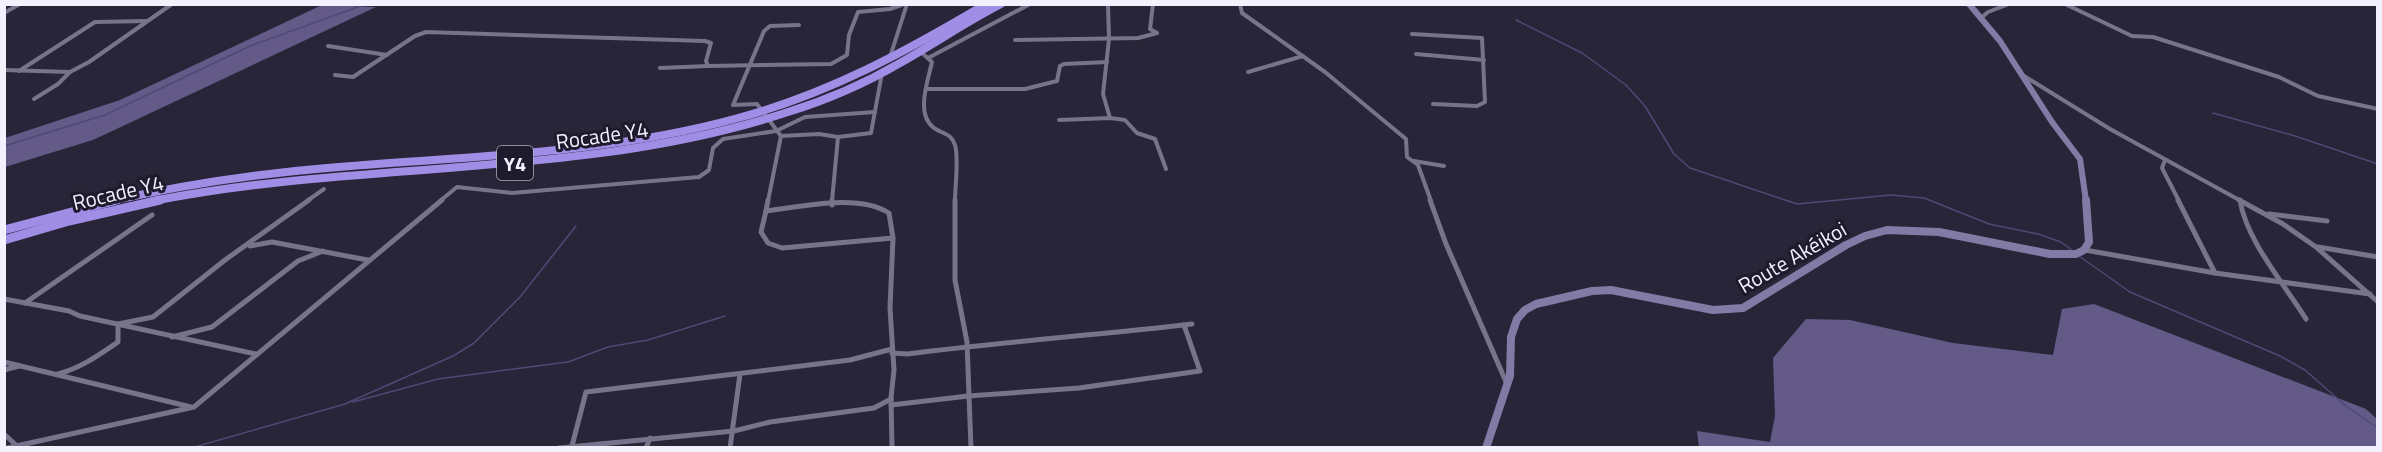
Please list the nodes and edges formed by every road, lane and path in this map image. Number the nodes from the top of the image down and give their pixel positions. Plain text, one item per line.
1 (20, 4) edge
2 (171, 4) edge
3 (906, 4) edge
4 (986, 4) edge
5 (1001, 4) edge
6 (1030, 4) edge
7 (1108, 4) edge
8 (1154, 4) edge
9 (1240, 4) edge
10 (1969, 4) edge
11 (2009, 4) edge
12 (2065, 4) edge
13 (4, 13) edge
14 (1981, 18) junction
15 (147, 21) junction
16 (799, 25) dead end
17 (1412, 34) dead end
18 (1109, 39) junction
19 (1015, 40) dead end
20 (328, 46) dead end
21 (921, 52) junction
22 (1416, 54) dead end
23 (387, 55) junction
24 (1303, 56) junction
25 (928, 58) junction
26 (888, 60) junction
27 (1484, 60) junction
28 (1107, 62) junction
29 (708, 66) junction
30 (749, 66) junction
31 (660, 69) dead end
32 (4, 70) edge
33 (19, 71) junction
34 (70, 72) junction
35 (1248, 72) dead end
36 (882, 73) junction
37 (335, 75) dead end
38 (2024, 76) junction
39 (927, 89) junction
40 (34, 99) dead end
41 (1433, 104) dead end
42 (2378, 109) edge
43 (875, 112) junction
44 (1110, 118) junction
45 (1059, 120) dead end
46 (777, 132) junction
47 (838, 137) junction
48 (1408, 160) junction
49 (2164, 160) junction
50 (1444, 166) dead end
51 (1166, 169) dead end
52 (324, 189) dead end
53 (2240, 199) junction
54 (832, 205) junction
55 (766, 211) junction
56 (2267, 214) junction
57 (152, 215) dead end
58 (2327, 221) dead end
59 (4, 231) edge
60 (893, 238) junction
61 (4, 240) edge
62 (2316, 247) junction
63 (245, 248) junction
64 (2084, 250) junction
65 (323, 251) junction
66 (2378, 257) edge
67 (368, 260) junction
68 (2216, 273) junction
69 (2284, 283) junction
70 (2370, 294) junction
71 (4, 299) edge
72 (2378, 302) edge
73 (25, 303) junction
74 (2306, 320) dead end
75 (118, 324) junction
76 (1192, 324) dead end
77 (1184, 325) junction
78 (170, 337) junction
79 (967, 347) junction
80 (892, 351) junction
81 (256, 354) junction
82 (4, 362) edge
83 (21, 366) junction
84 (4, 370) edge
85 (58, 374) junction
86 (740, 374) junction
87 (1507, 384) junction
88 (968, 396) junction
89 (891, 402) junction
90 (194, 407) junction
91 (734, 431) junction
92 (4, 434) edge
93 (650, 438) junction
94 (17, 446) edge
95 (572, 446) junction
96 (7, 447) edge
97 (559, 447) edge
98 (646, 447) edge
99 (730, 447) edge
100 (892, 447) edge
101 (971, 447) edge
102 (1486, 447) edge

1 - 13 street
2 - 15 street
3 - 26 street
3 - 30 street
4 - 26 highway, Rocade Y4 / Y4
5 - 21 highway, Rocade Y4 / Y4
6 - 25 street
7 - 18 street
8 - 18 street
9 - 24 street
10 - 14 street
11 - 14 street
12 - 42 street
14 - 38 street
15 - 33 street
15 - 34 street
16 - 30 street
17 - 27 street
18 - 19 street
18 - 28 street
20 - 23 street
21 - 25 street
21 - 36 highway, Rocade Y4 / Y4
22 - 27 street
23 - 29 street
23 - 37 street
24 - 35 street
24 - 48 street
25 - 39 street
26 - 59 highway, Rocade Y4 / Y4
27 - 41 street
28 - 39 street
28 - 44 street
29 - 30 street
29 - 31 street
30 - 46 street
32 - 33 street
33 - 34 street
34 - 40 street
36 - 43 street
36 - 61 highway, Rocade Y4 / Y4
38 - 49 street
38 - 64 street
39 - 79 street
43 - 46 street
43 - 47 street
44 - 45 street
44 - 51 street
46 - 47 street
46 - 55 street
46 - 67 street
47 - 54 street
48 - 50 street
48 - 87 street
49 - 53 street
49 - 68 street
52 - 63 street
53 - 56 street
53 - 69 street
54 - 55 street
54 - 60 street
55 - 60 street
56 - 58 street
56 - 62 street
57 - 73 street
60 - 80 street
62 - 66 street
62 - 70 street
63 - 65 street
63 - 75 street
64 - 68 street
64 - 87 street, Route Akéikoi
65 - 67 street
65 - 78 street
67 - 81 street
68 - 69 street
69 - 70 street
69 - 74 street
70 - 72 street
71 - 73 street
73 - 75 street
75 - 78 street
75 - 85 street
76 - 77 street
77 - 79 street
77 - 88 street
78 - 81 street
79 - 80 street
79 - 88 street
80 - 86 street
80 - 89 street
81 - 90 street
82 - 83 street
83 - 84 street
83 - 85 street
85 - 90 street
86 - 91 street
86 - 95 street
87 - 102 street, Route Akéikoi
88 - 89 street
88 - 101 street
89 - 91 street
89 - 100 street
90 - 94 street
91 - 93 street
91 - 99 street
92 - 94 street
93 - 95 street
93 - 98 street
94 - 96 street
95 - 97 street

